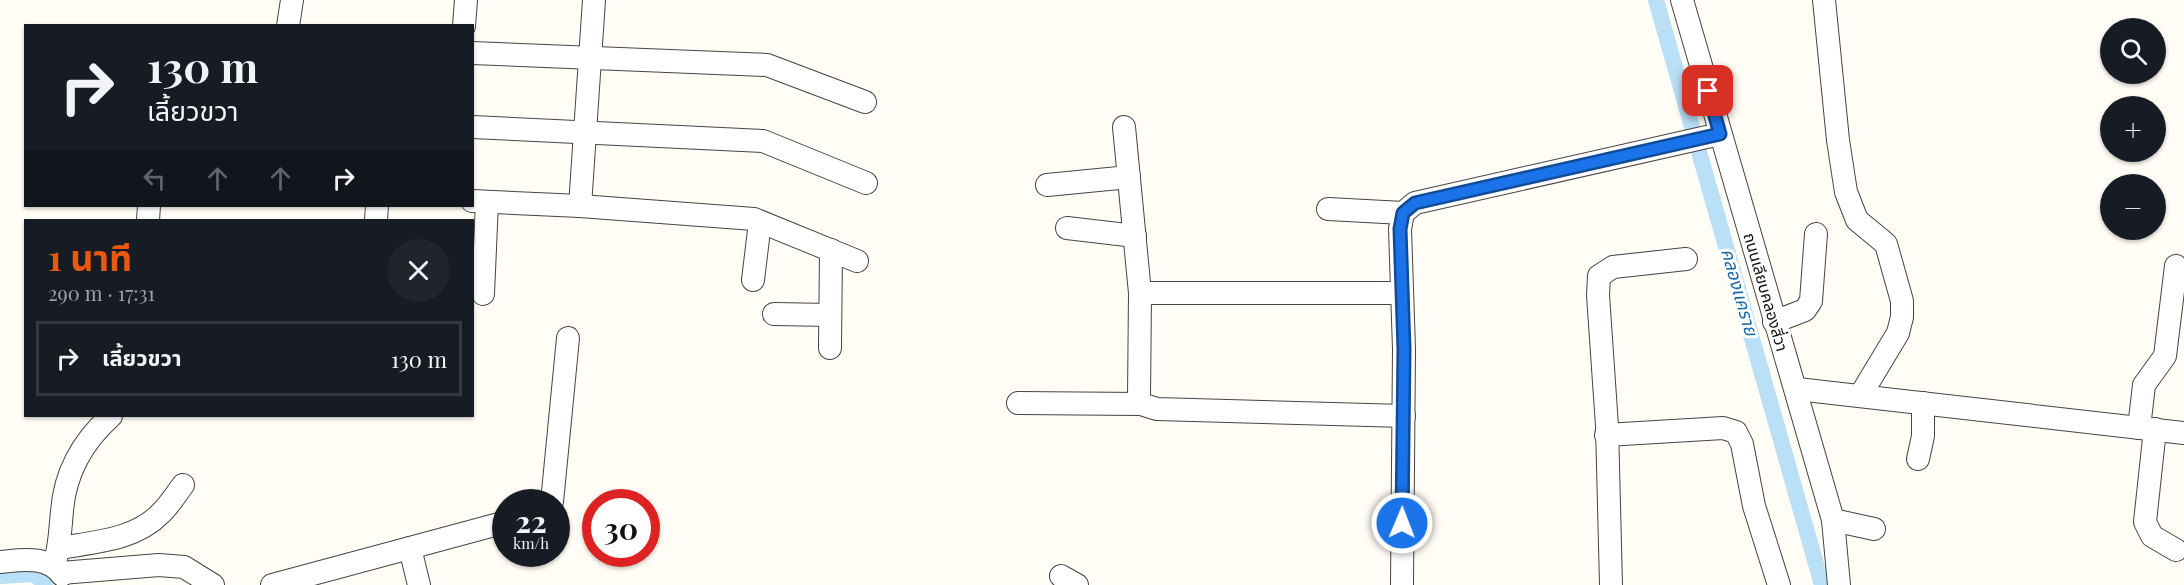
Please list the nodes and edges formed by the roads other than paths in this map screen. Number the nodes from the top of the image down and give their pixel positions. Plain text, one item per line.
1 (292, 0) edge
2 (466, 0) edge
3 (594, 0) edge
4 (1682, 0) edge
5 (1824, 0) edge
6 (288, 24) edge
7 (464, 24) edge
8 (474, 53) edge
9 (590, 58) junction
10 (865, 102) dead end
11 (474, 127) edge
12 (1124, 127) dead end
13 (585, 131) junction
14 (1709, 136) junction
15 (1129, 177) junction
16 (866, 183) dead end
17 (1047, 185) dead end
18 (480, 202) edge
19 (580, 206) junction
20 (1328, 209) dead end
21 (1403, 213) junction
22 (760, 222) junction
23 (1067, 228) dead end
24 (1816, 234) dead end
25 (1135, 236) junction
26 (831, 250) junction
27 (1686, 259) dead end
28 (857, 261) dead end
29 (2176, 266) dead end
30 (753, 280) dead end
31 (1140, 293) junction
32 (1401, 293) junction
33 (483, 294) dead end
34 (774, 314) dead end
35 (830, 315) junction
36 (1774, 322) junction
37 (568, 338) dead end
38 (830, 348) dead end
39 (1797, 389) junction
40 (1860, 396) junction
41 (1018, 403) dead end
42 (1923, 403) junction
43 (1141, 404) junction
44 (1404, 416) junction
45 (110, 417) edge
46 (2147, 428) junction
47 (2184, 433) edge
48 (1606, 435) junction
49 (1918, 459) dead end
50 (183, 484) dead end
51 (557, 489) edge
52 (1833, 520) junction
53 (492, 526) edge
54 (1874, 529) dead end
55 (410, 548) junction
56 (2176, 550) dead end
57 (0, 561) edge
58 (60, 568) edge
59 (1832, 583) edge
60 (213, 585) edge
61 (272, 585) edge
62 (419, 585) edge
63 (1402, 585) edge
64 (1611, 585) edge
65 (1779, 585) edge

1 - 6 street
2 - 7 street
3 - 9 street
4 - 14 street, ถนนเลียบคลองสี่วา
5 - 40 street
8 - 9 street
9 - 10 street
9 - 13 street
11 - 13 street
12 - 15 street
13 - 16 street
13 - 19 street
14 - 21 street
14 - 36 street, ถนนเลียบคลองสี่วา
15 - 17 street
15 - 25 street
18 - 19 street
18 - 33 street
19 - 22 street
20 - 21 street
21 - 32 street
22 - 26 street
22 - 30 street
23 - 25 street
24 - 36 street
25 - 31 street
26 - 28 street
26 - 35 street
27 - 48 street
29 - 46 street
31 - 32 street
31 - 43 street
32 - 44 street
34 - 35 street
35 - 38 street
36 - 39 street, ถนนเลียบคลองสี่วา
37 - 51 street
39 - 40 street
39 - 52 street, ถนนเลียบคลองสี่วา
40 - 42 street
41 - 43 street
42 - 46 street
42 - 49 street
43 - 44 street
44 - 63 street
45 - 58 street
46 - 47 street
46 - 56 street
48 - 64 street
48 - 65 street
50 - 58 street
52 - 54 street
52 - 59 street, ถนนเลียบคลองสี่วา
53 - 55 street
55 - 61 street
55 - 62 street
57 - 58 street
58 - 60 street

